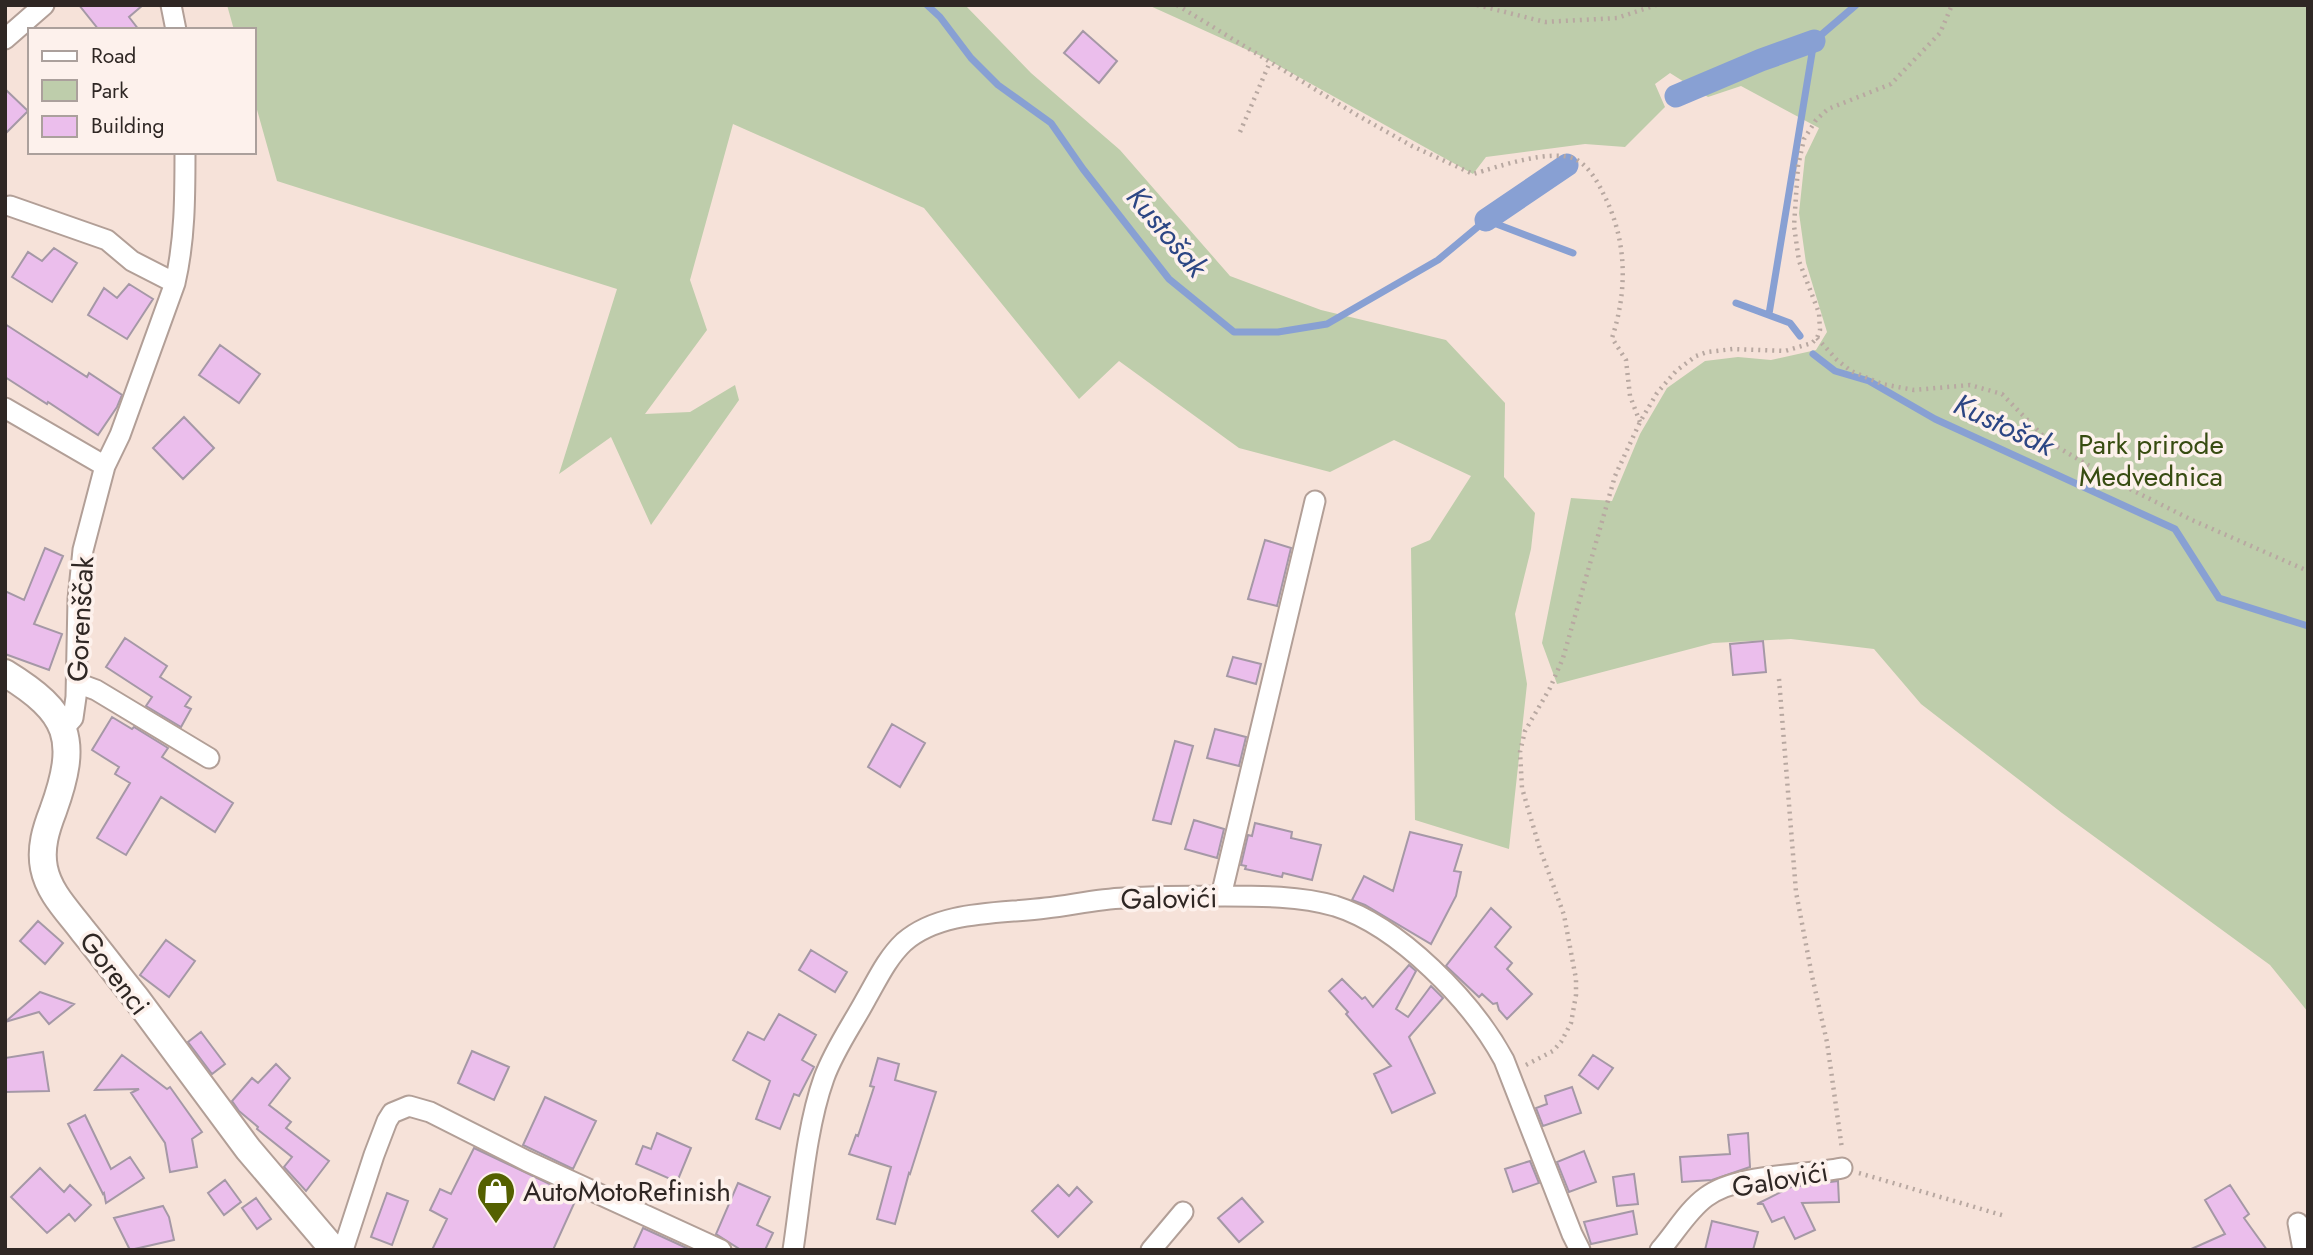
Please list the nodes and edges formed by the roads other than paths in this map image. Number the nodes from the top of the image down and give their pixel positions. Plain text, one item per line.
1 (44, 5) edge
2 (171, 5) edge
3 (176, 28) edge
4 (5, 39) edge
5 (186, 154) edge
6 (9, 206) dead end
7 (175, 283) junction
8 (5, 408) edge
9 (105, 467) junction
10 (1315, 501) dead end
11 (5, 673) edge
12 (77, 683) junction
13 (63, 729) junction
14 (209, 758) dead end
15 (1221, 896) junction
16 (1842, 1168) road end
17 (1183, 1212) dead end
18 (2298, 1223) dead end
19 (334, 1250) edge
20 (342, 1250) edge
21 (721, 1250) edge
22 (793, 1250) edge
23 (1151, 1250) edge
24 (1580, 1250) edge
25 (1660, 1250) edge
26 (2303, 1250) edge

1 - 4 street
2 - 3 street
5 - 7 street, Gorenščak
6 - 7 street
7 - 9 street, Gorenščak
8 - 9 street
9 - 12 street, Gorenščak
10 - 15 street
11 - 13 street
12 - 13 street, Gorenščak
12 - 14 street
13 - 19 street, Gorenci
15 - 22 street, Galovići
15 - 24 street, Galovići
16 - 25 street, Galovići
17 - 23 street
18 - 26 street
20 - 21 street

